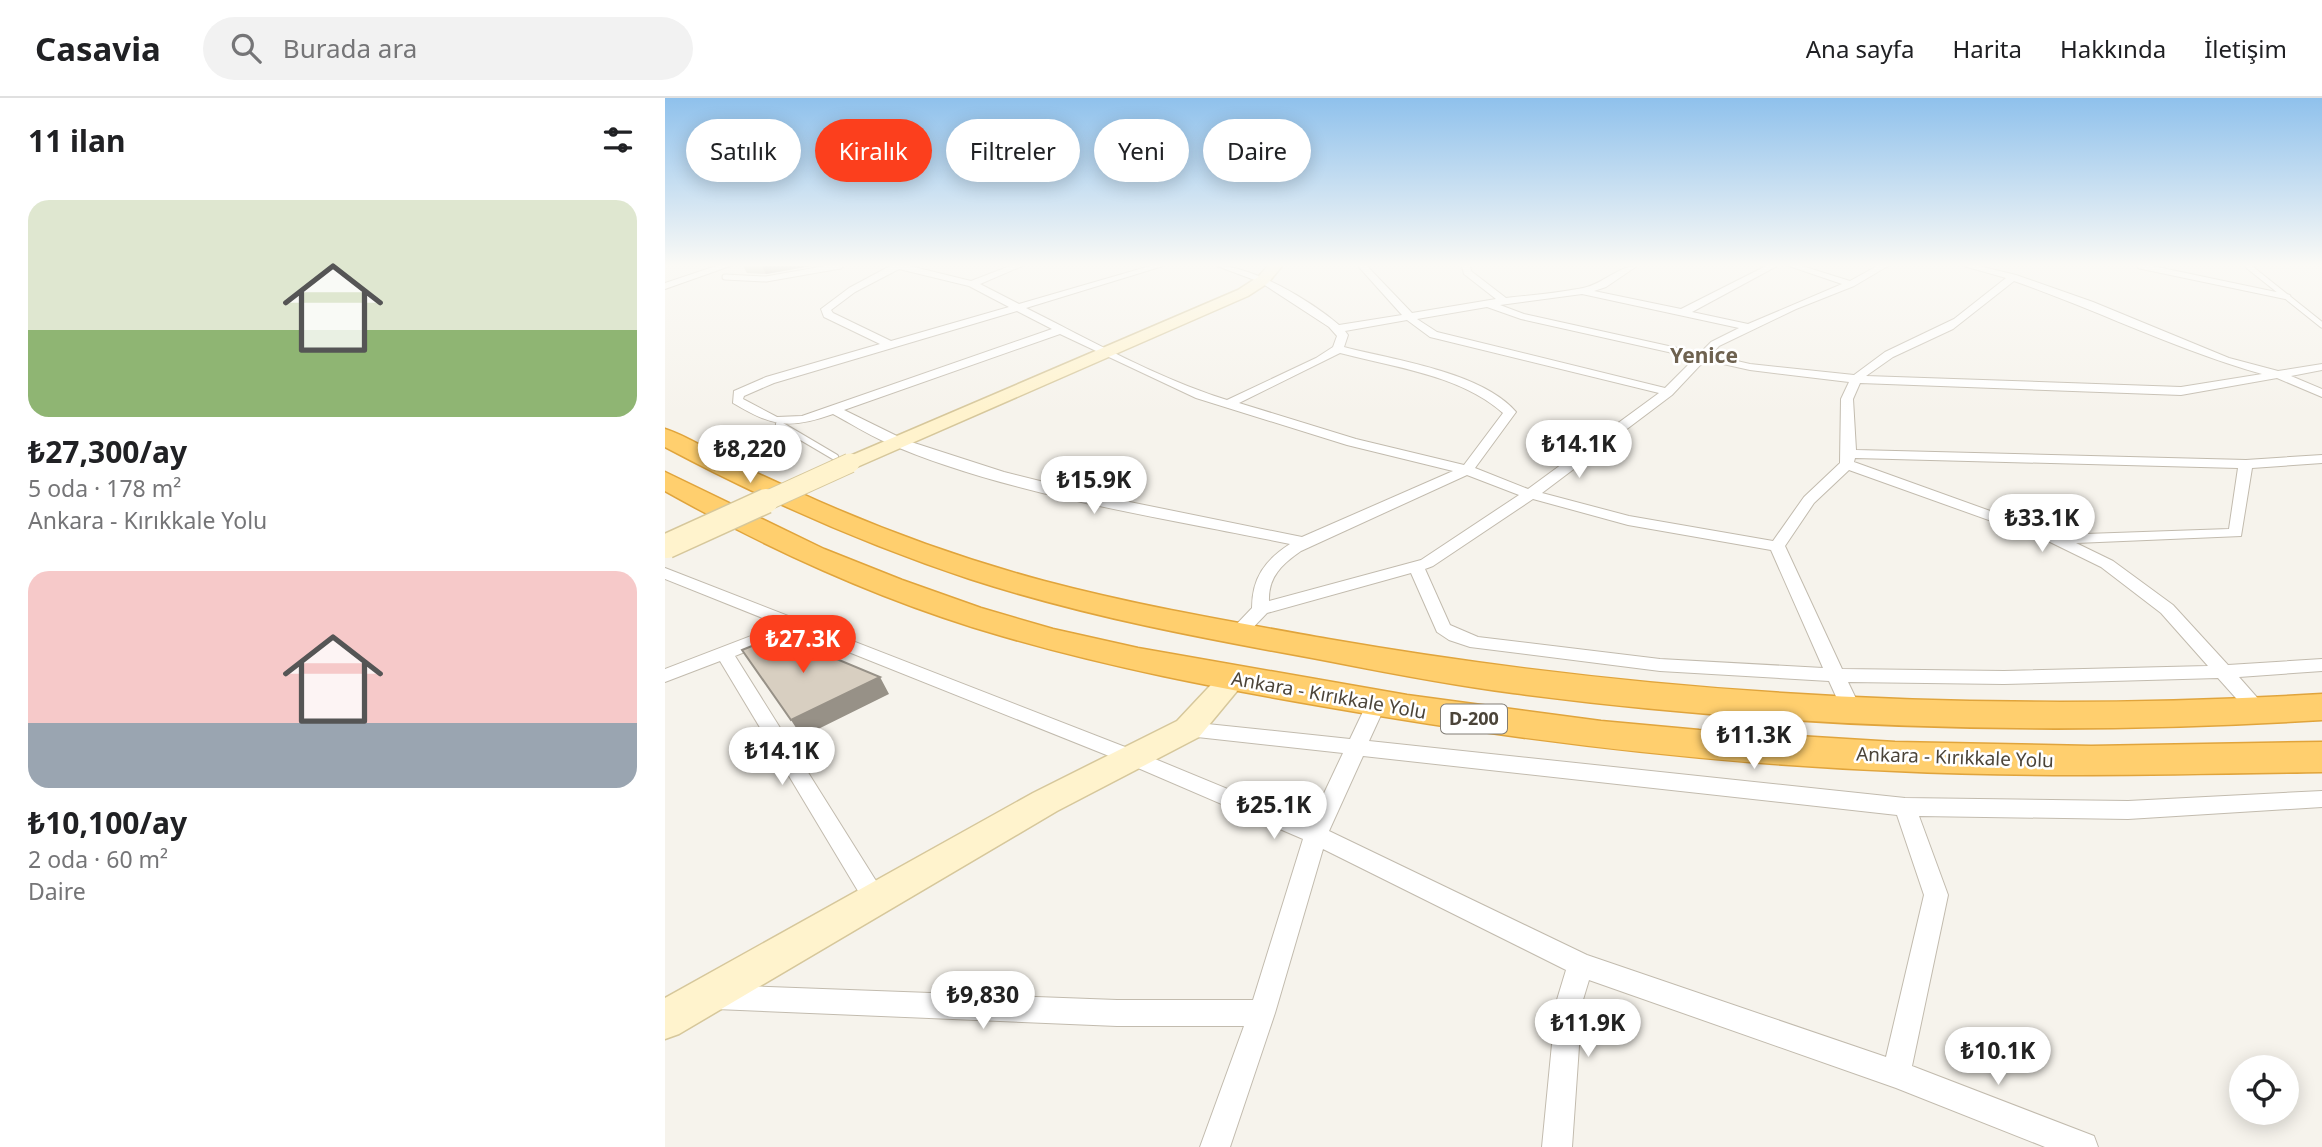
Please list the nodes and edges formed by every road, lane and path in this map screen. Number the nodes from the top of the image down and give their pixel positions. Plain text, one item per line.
1 (828, 315) edge
2 (990, 315) edge
3 (1031, 315) edge
4 (1193, 315) edge
5 (1316, 315) edge
6 (1423, 315) edge
7 (1518, 315) edge
8 (1691, 315) edge
9 (1777, 315) edge
10 (1964, 315) edge
11 (2116, 315) edge
12 (1411, 317) junction
13 (1748, 327) junction
14 (1337, 329) junction
15 (1060, 330) junction
16 (891, 345) junction
17 (1338, 349) junction
18 (1106, 353) junction
19 (1702, 357) junction
20 (2322, 367) edge
21 (2307, 370) junction
22 (2279, 375) junction
23 (2322, 377) edge
24 (1857, 379) junction
25 (1668, 392) junction
26 (2322, 393) edge
27 (1228, 404) junction
28 (834, 410) junction
29 (779, 424) junction
30 (665, 438) edge
31 (897, 442) junction
32 (1849, 459) junction
33 (2322, 459) edge
34 (843, 460) junction
35 (2246, 464) junction
36 (1467, 470) junction
37 (665, 480) edge
38 (1531, 494) junction
39 (2055, 539) junction
40 (1304, 542) junction
41 (1777, 546) junction
42 (666, 547) edge
43 (1416, 566) junction
44 (665, 573) edge
45 (1261, 609) junction
46 (796, 625) junction
47 (1237, 634) junction
48 (724, 653) junction
49 (2322, 665) edge
50 (2223, 672) junction
51 (1835, 674) junction
52 (665, 676) edge
53 (1233, 678) junction
54 (1376, 704) junction
55 (2322, 707) edge
56 (1851, 709) junction
57 (2259, 711) junction
58 (1188, 729) junction
59 (1359, 746) junction
60 (1131, 757) junction
61 (2322, 757) edge
62 (2322, 799) edge
63 (1905, 807) junction
64 (1316, 835) junction
65 (875, 900) junction
66 (1581, 965) junction
67 (705, 997) junction
68 (1262, 1013) junction
69 (665, 1020) edge
70 (1896, 1074) junction
71 (1215, 1147) edge
72 (1556, 1147) edge
73 (2083, 1147) edge

1 - 16 street
2 - 16 street
3 - 15 street
4 - 18 street
5 - 14 street
6 - 12 street
7 - 19 street
8 - 13 street
9 - 13 street
10 - 24 street
11 - 22 street
12 - 14 street
12 - 25 street
13 - 19 street
14 - 17 street
15 - 18 street
15 - 28 street
16 - 29 street
17 - 27 street
17 - 36 street
18 - 27 street
18 - 31 street
19 - 24 street
19 - 25 street
20 - 21 street
21 - 22 street
21 - 23 street
22 - 24 street
22 - 26 street
24 - 32 street
25 - 38 street
27 - 36 street
28 - 29 street
28 - 31 street
29 - 34 lane
30 - 47 highway, D-200
31 - 34 street
31 - 40 street
32 - 35 street
32 - 39 street
32 - 41 street
33 - 35 street
34 - 42 street, bridge
35 - 39 street
36 - 38 street
36 - 40 street
37 - 53 highway, Ankara - Kırıkkale Yolu / D-200
38 - 41 street
38 - 43 street
39 - 50 street
40 - 45 street
41 - 51 street
43 - 45 street
43 - 51 street
44 - 46 street
45 - 47 street
46 - 48 street
46 - 60 street
47 - 56 highway, D-200
48 - 52 street
48 - 65 street
49 - 50 street
50 - 51 street
50 - 57 street
51 - 56 street
53 - 54 highway, Ankara - Kırıkkale Yolu / D-200
53 - 58 street
54 - 59 street
54 - 61 highway, Ankara - Kırıkkale Yolu / D-200
55 - 57 highway, D-200
56 - 57 highway, D-200
58 - 59 street
58 - 60 street
59 - 63 street
59 - 64 street
60 - 64 street
60 - 65 street
62 - 63 street
63 - 70 street
64 - 66 street
64 - 68 street
65 - 67 street
66 - 70 street
66 - 72 street
67 - 68 street
67 - 69 street
68 - 71 street
70 - 73 street

